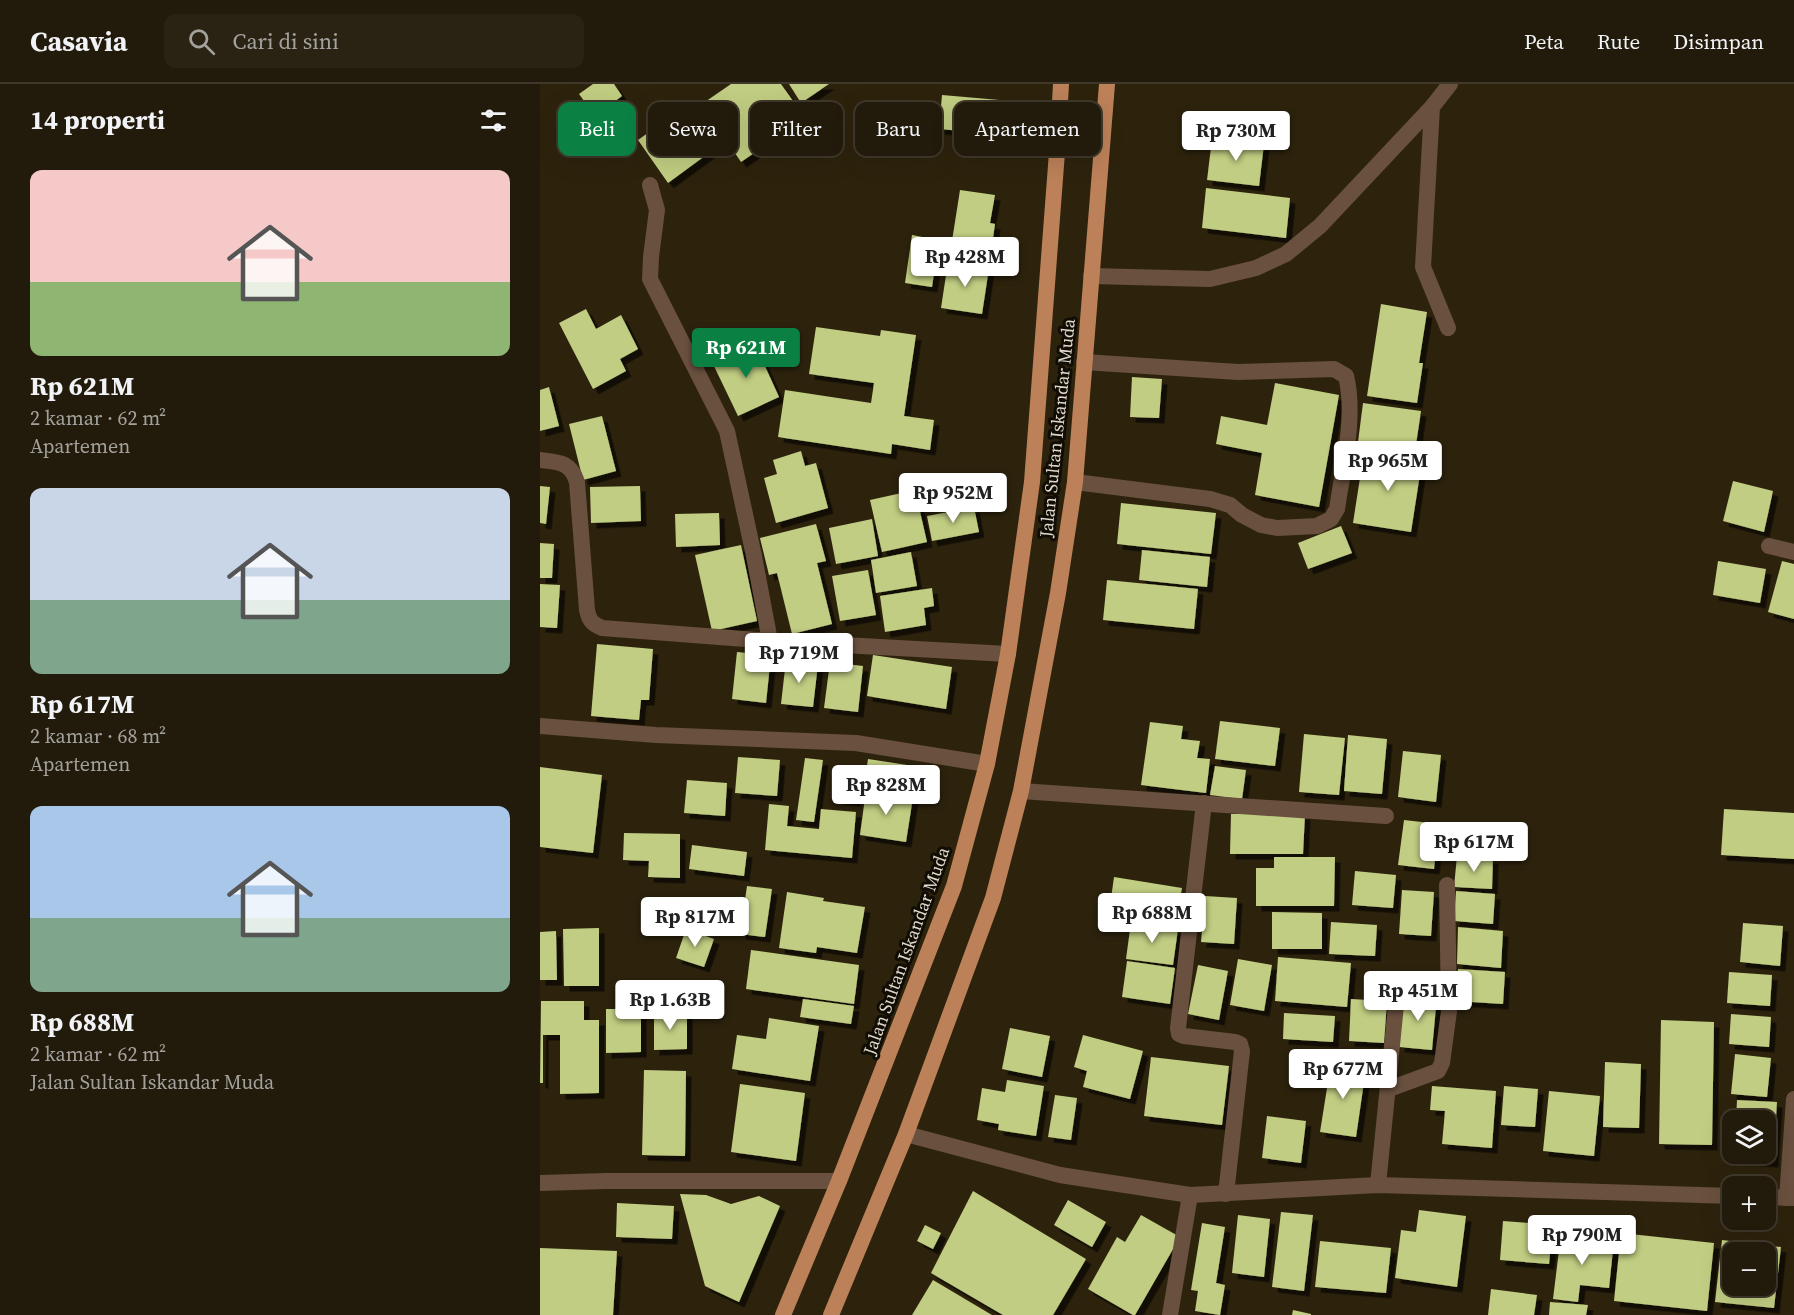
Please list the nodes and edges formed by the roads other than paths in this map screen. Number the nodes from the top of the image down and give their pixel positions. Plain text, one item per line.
1 (1061, 84) edge
2 (1107, 84) edge
3 (1432, 84) edge
4 (1450, 84) edge
5 (1432, 107) junction
6 (650, 185) dead end
7 (1091, 276) junction
8 (1448, 328) dead end
9 (1084, 362) junction
10 (540, 460) edge
11 (1075, 482) junction
12 (1769, 546) dead end
13 (1794, 552) edge
14 (770, 641) junction
15 (1008, 654) junction
16 (540, 726) edge
17 (987, 765) junction
18 (1021, 791) junction
19 (1204, 803) junction
20 (1386, 816) dead end
21 (1447, 885) dead end
22 (1397, 995) dead end
23 (1389, 1089) junction
24 (1794, 1099) edge
25 (906, 1134) junction
26 (839, 1181) junction
27 (540, 1183) edge
28 (1378, 1185) junction
29 (1226, 1194) junction
30 (1190, 1195) junction
31 (1722, 1196) edge
32 (1776, 1197) edge
33 (1791, 1198) edge
34 (783, 1315) edge
35 (831, 1315) edge
36 (1170, 1315) edge

1 - 15 highway, Jalan Sultan Iskandar Muda
2 - 7 highway, Jalan Sultan Iskandar Muda
3 - 5 street
4 - 5 street
5 - 7 street
5 - 8 street
6 - 14 street
7 - 9 highway, Jalan Sultan Iskandar Muda
9 - 11 highway, Jalan Sultan Iskandar Muda
9 - 11 street
10 - 14 street
11 - 18 highway, Jalan Sultan Iskandar Muda
12 - 13 street
14 - 15 street
15 - 17 highway, Jalan Sultan Iskandar Muda
16 - 17 street
17 - 26 highway, Jalan Sultan Iskandar Muda
18 - 19 street
18 - 25 highway, Jalan Sultan Iskandar Muda
19 - 20 street
19 - 29 street
21 - 23 street
22 - 23 street
23 - 28 street
24 - 33 street
25 - 30 street
25 - 35 highway, Jalan Sultan Iskandar Muda
26 - 27 street
26 - 34 highway, Jalan Sultan Iskandar Muda
28 - 29 street
28 - 31 street
29 - 30 street
30 - 36 street
32 - 33 street

